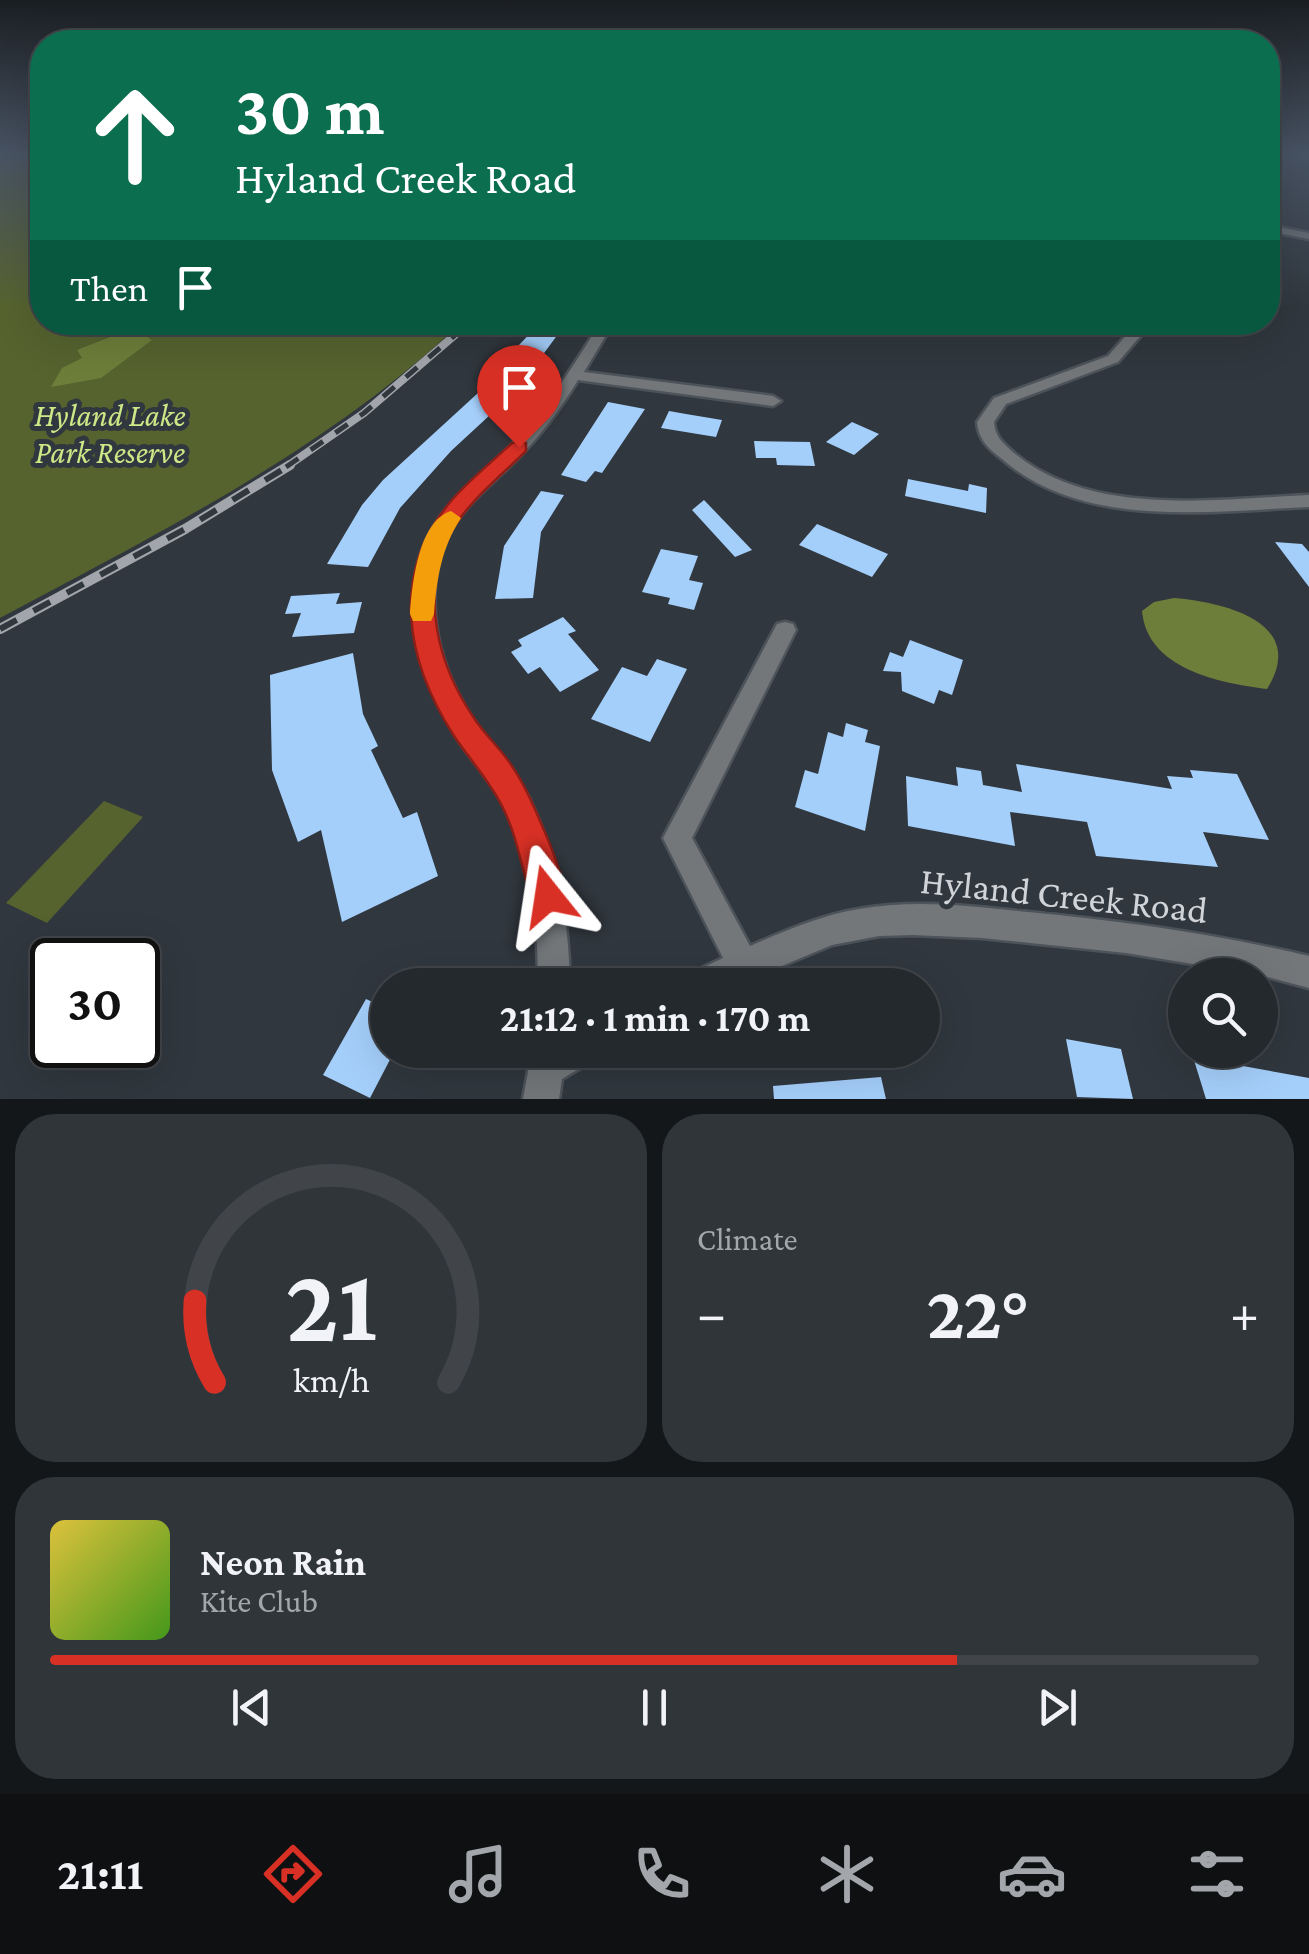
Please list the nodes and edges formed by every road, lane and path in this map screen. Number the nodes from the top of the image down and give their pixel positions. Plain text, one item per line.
1 (1280, 230) edge
2 (1309, 236) edge
3 (600, 335) edge
4 (1135, 335) edge
5 (574, 376) junction
6 (773, 402) dead end
7 (1309, 502) edge
8 (785, 630) dead end
9 (743, 965) junction
10 (554, 968) edge
11 (737, 968) edge
12 (1309, 972) edge

1 - 2 street
3 - 5 street
4 - 7 street
5 - 6 street
5 - 10 street
8 - 9 street
9 - 11 street, Hyland Creek Road
9 - 12 street, Hyland Creek Road

